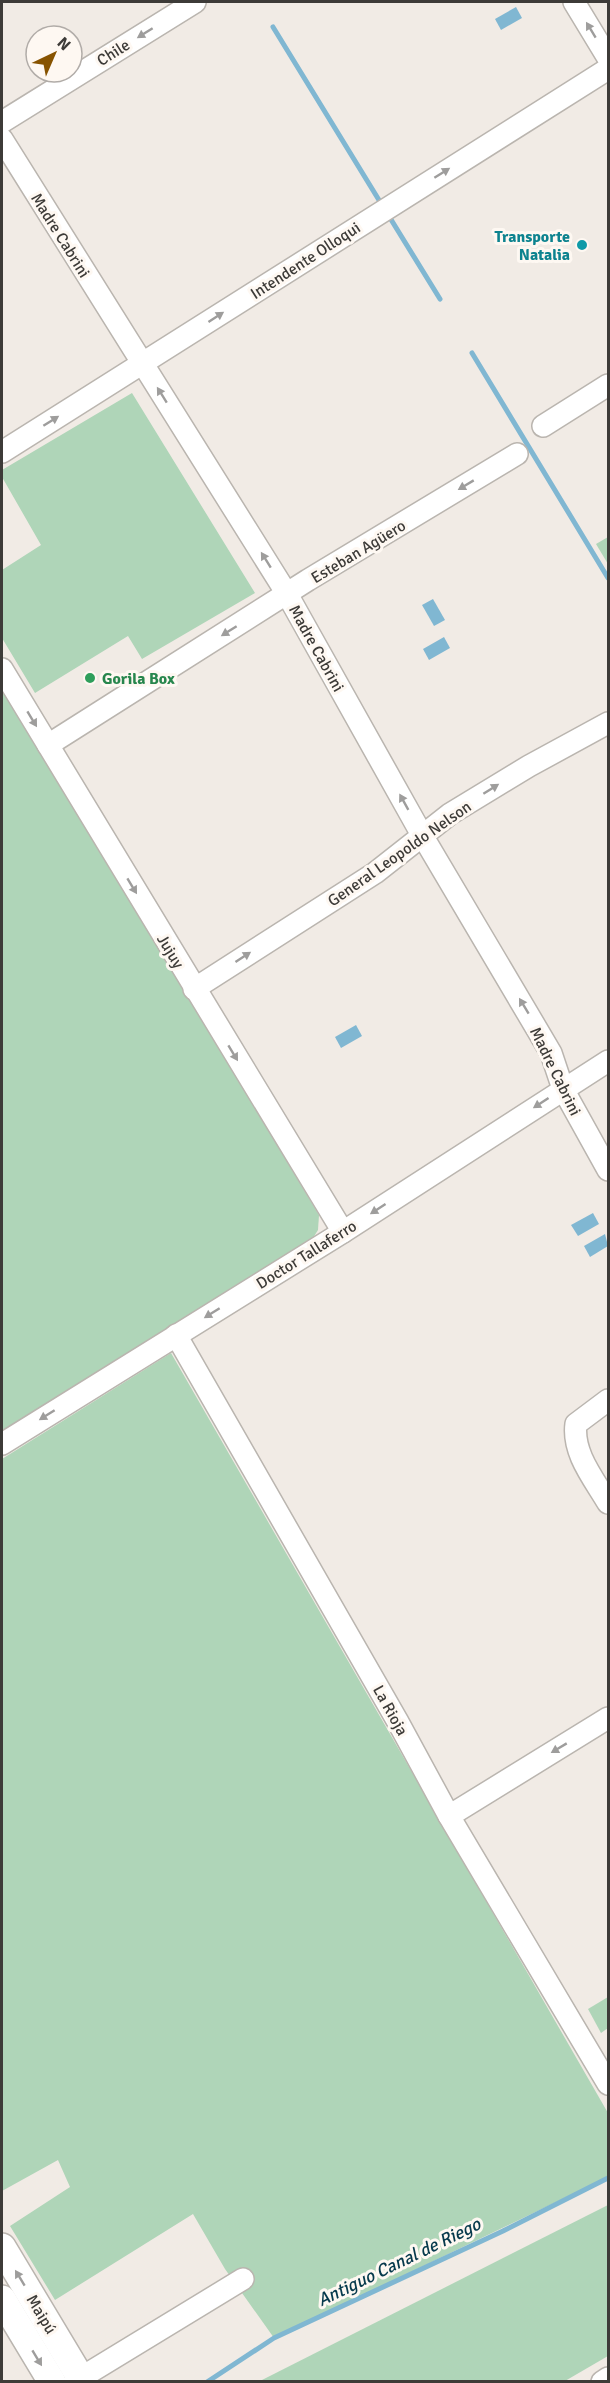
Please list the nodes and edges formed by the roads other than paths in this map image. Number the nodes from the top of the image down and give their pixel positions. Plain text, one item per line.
1 (195, 2) edge
2 (574, 2) edge
3 (609, 58) edge
4 (609, 69) edge
5 (2, 122) edge
6 (2, 139) edge
7 (143, 365) junction
8 (609, 385) edge
9 (543, 426) dead end
10 (2, 452) edge
11 (516, 454) dead end
12 (287, 594) junction
13 (2, 669) edge
14 (609, 723) edge
15 (48, 745) junction
16 (422, 835) junction
17 (194, 989) junction
18 (609, 1060) edge
19 (563, 1089) junction
20 (609, 1170) edge
21 (343, 1232) junction
22 (176, 1335) junction
23 (609, 1400) edge
24 (2, 1444) edge
25 (609, 1503) edge
26 (609, 1718) edge
27 (449, 1816) junction
28 (609, 2084) edge
29 (2, 2247) edge
30 (243, 2279) dead end
31 (2, 2299) edge
32 (609, 2378) edge
33 (79, 2380) edge
34 (52, 2382) edge
35 (602, 2382) edge

1 -> 5 street, Chile
3 -> 2 street
7 -> 4 street, Intendente Olloqui
6 - 7 street, Madre Cabrini
10 -> 7 street, Intendente Olloqui
12 -> 7 street, Madre Cabrini
8 - 9 street
11 -> 12 street, Esteban Agüero
12 -> 15 street, Esteban Agüero
16 -> 12 street, Madre Cabrini
13 -> 15 street, Jujuy
16 -> 14 street, General Leopoldo Nelson
15 -> 17 street, Jujuy
17 -> 16 street, General Leopoldo Nelson
19 -> 16 street, Madre Cabrini
17 -> 21 street, Jujuy
18 - 19 street, Doctor Tallaferro
19 - 20 street, Madre Cabrini
19 -> 21 street, Doctor Tallaferro
21 -> 22 street, Doctor Tallaferro
22 -> 24 street, Doctor Tallaferro
22 - 27 street, La Rioja
23 - 25 street
26 -> 27 street
27 - 28 street, La Rioja
33 -> 29 street, Maipú
30 - 33 street
31 -> 34 street, Maipú
32 - 35 street

